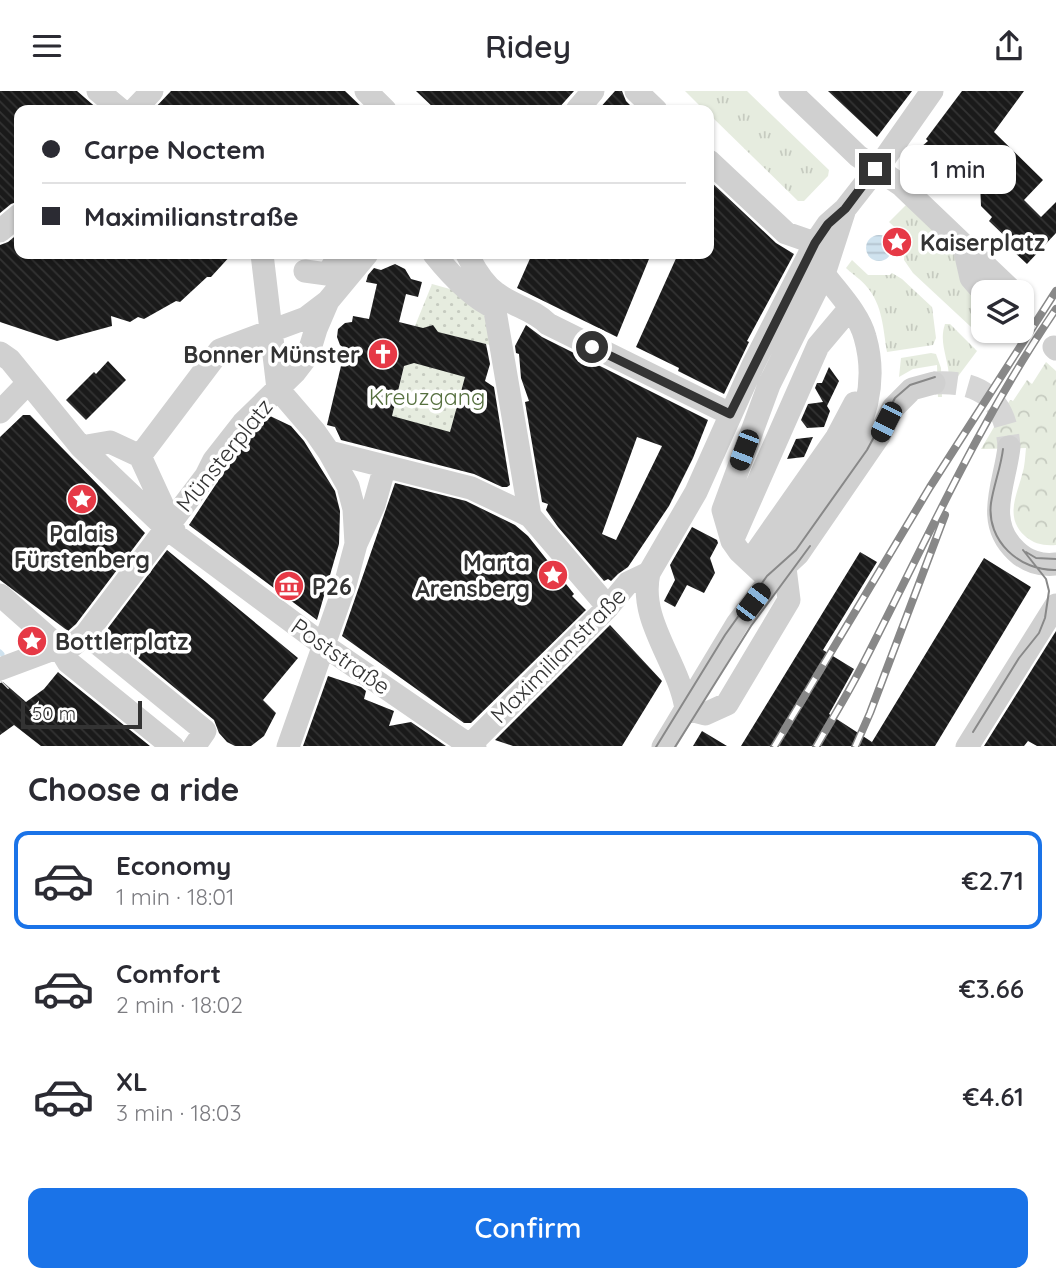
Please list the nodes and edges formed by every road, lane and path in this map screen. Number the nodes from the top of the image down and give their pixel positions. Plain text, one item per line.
1 (99, 91) edge
2 (152, 91) edge
3 (366, 91) edge
4 (593, 91) edge
5 (636, 91) edge
6 (790, 91) edge
7 (932, 91) edge
8 (115, 105) edge
9 (139, 105) edge
10 (381, 105) edge
11 (581, 105) edge
12 (651, 105) edge
13 (714, 166) edge
14 (875, 169) junction
15 (845, 209) junction
16 (14, 219) edge
17 (0, 231) edge
18 (812, 242) dead end
19 (964, 247) junction
20 (263, 259) edge
21 (338, 259) edge
22 (363, 259) edge
23 (438, 259) edge
24 (470, 259) edge
25 (305, 271) dead end
26 (824, 274) junction
27 (973, 280) edge
28 (1000, 280) edge
29 (328, 301) junction
30 (496, 301) junction
31 (849, 308) junction
32 (272, 330) junction
33 (0, 353) edge
34 (869, 359) junction
35 (28, 383) junction
36 (934, 383) tunnel mouth
37 (278, 389) junction
38 (0, 412) edge
39 (730, 414) junction
40 (81, 447) junction
41 (1009, 447) tunnel mouth
42 (330, 452) junction
43 (140, 456) junction
44 (385, 466) junction
45 (530, 516) junction
46 (171, 529) junction
47 (732, 541) junction
48 (356, 544) junction
49 (1056, 564) edge
50 (767, 570) junction
51 (649, 573) junction
52 (0, 595) edge
53 (1056, 605) edge
54 (608, 607) junction
55 (86, 634) junction
56 (322, 645) junction
57 (59, 647) junction
58 (2, 669) edge
59 (686, 709) junction
60 (471, 746) edge
61 (173, 747) edge
62 (194, 747) edge
63 (288, 747) edge
64 (663, 747) edge
65 (967, 747) edge

1 - 8 street
2 - 9 street
3 - 10 street
4 - 11 street
5 - 12 street
6 - 14 street
7 - 14 street, Maximilianstraße
13 - 18 street
14 - 15 street, Maximilianstraße
14 - 19 street
15 - 26 street
15 - 39 street, Maximilianstraße
16 - 17 street
19 - 27 street
19 - 28 street
20 - 32 street, Münsterplatz
21 - 25 street
22 - 29 street, Münsterplatz
23 - 30 street
24 - 30 street
26 - 31 street
26 - 47 street
29 - 32 street, Münsterplatz
29 - 37 street, Münsterplatz
30 - 39 street
30 - 45 street
31 - 34 street
31 - 47 street
32 - 37 street, Münsterplatz
32 - 43 street, Münsterplatz
33 - 35 street, Münsterplatz
34 - 50 street
34 - 50 street
35 - 38 street
35 - 40 street, Münsterplatz
36 - 50 street
37 - 42 street, Münsterplatz
37 - 46 street, Münsterplatz
39 - 51 street, Maximilianstraße
40 - 43 street
40 - 46 street, Münsterplatz
41 - 49 street
42 - 44 street
42 - 48 street, Münsterplatz
43 - 46 street, Münsterplatz
44 - 45 street
44 - 48 street
45 - 54 street
46 - 55 street
46 - 56 street, Poststraße
47 - 50 street
48 - 56 street
50 - 59 street
50 - 59 street
51 - 54 street, Maximilianstraße
51 - 59 street
52 - 57 street
53 - 65 street
54 - 60 street, Maximilianstraße
55 - 57 street
55 - 62 street
56 - 60 street, Poststraße
56 - 63 street
57 - 58 street
57 - 61 street
59 - 64 street

